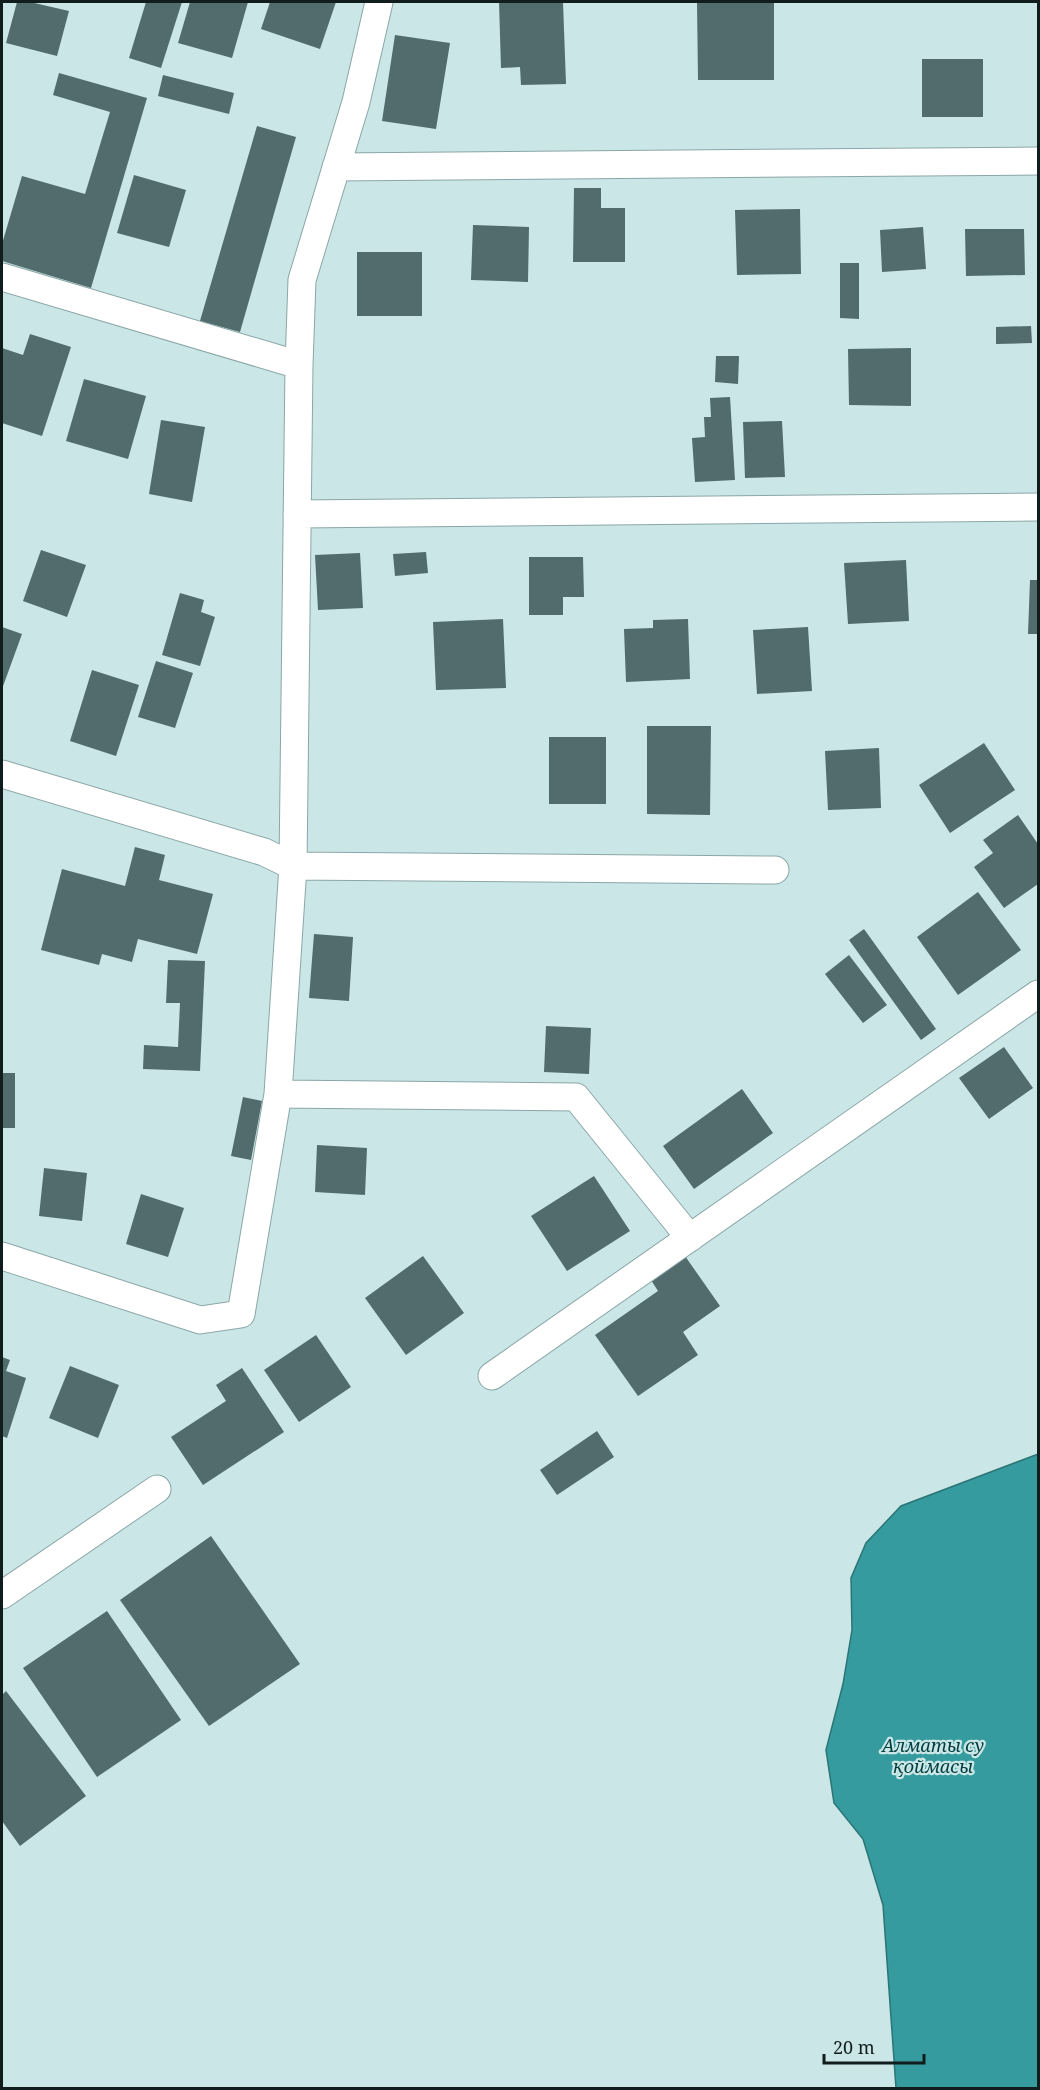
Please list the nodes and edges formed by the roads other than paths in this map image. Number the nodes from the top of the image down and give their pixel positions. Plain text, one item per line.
1 (379, 2) edge
2 (1038, 160) edge
3 (336, 167) junction
4 (2, 277) edge
5 (298, 364) junction
6 (1038, 507) edge
7 (297, 514) junction
8 (2, 774) edge
9 (293, 866) junction
10 (775, 870) dead end
11 (1038, 994) edge
12 (279, 1094) junction
13 (690, 1238) junction
14 (2, 1256) edge
15 (492, 1376) dead end
16 (158, 1489) dead end
17 (2, 1594) edge

1 - 3 street
2 - 3 street
3 - 5 street
4 - 5 street
5 - 7 street
6 - 7 street
7 - 9 street
8 - 9 street
9 - 10 street
9 - 12 street
11 - 13 street
12 - 13 street
12 - 14 street
13 - 15 street
16 - 17 street

